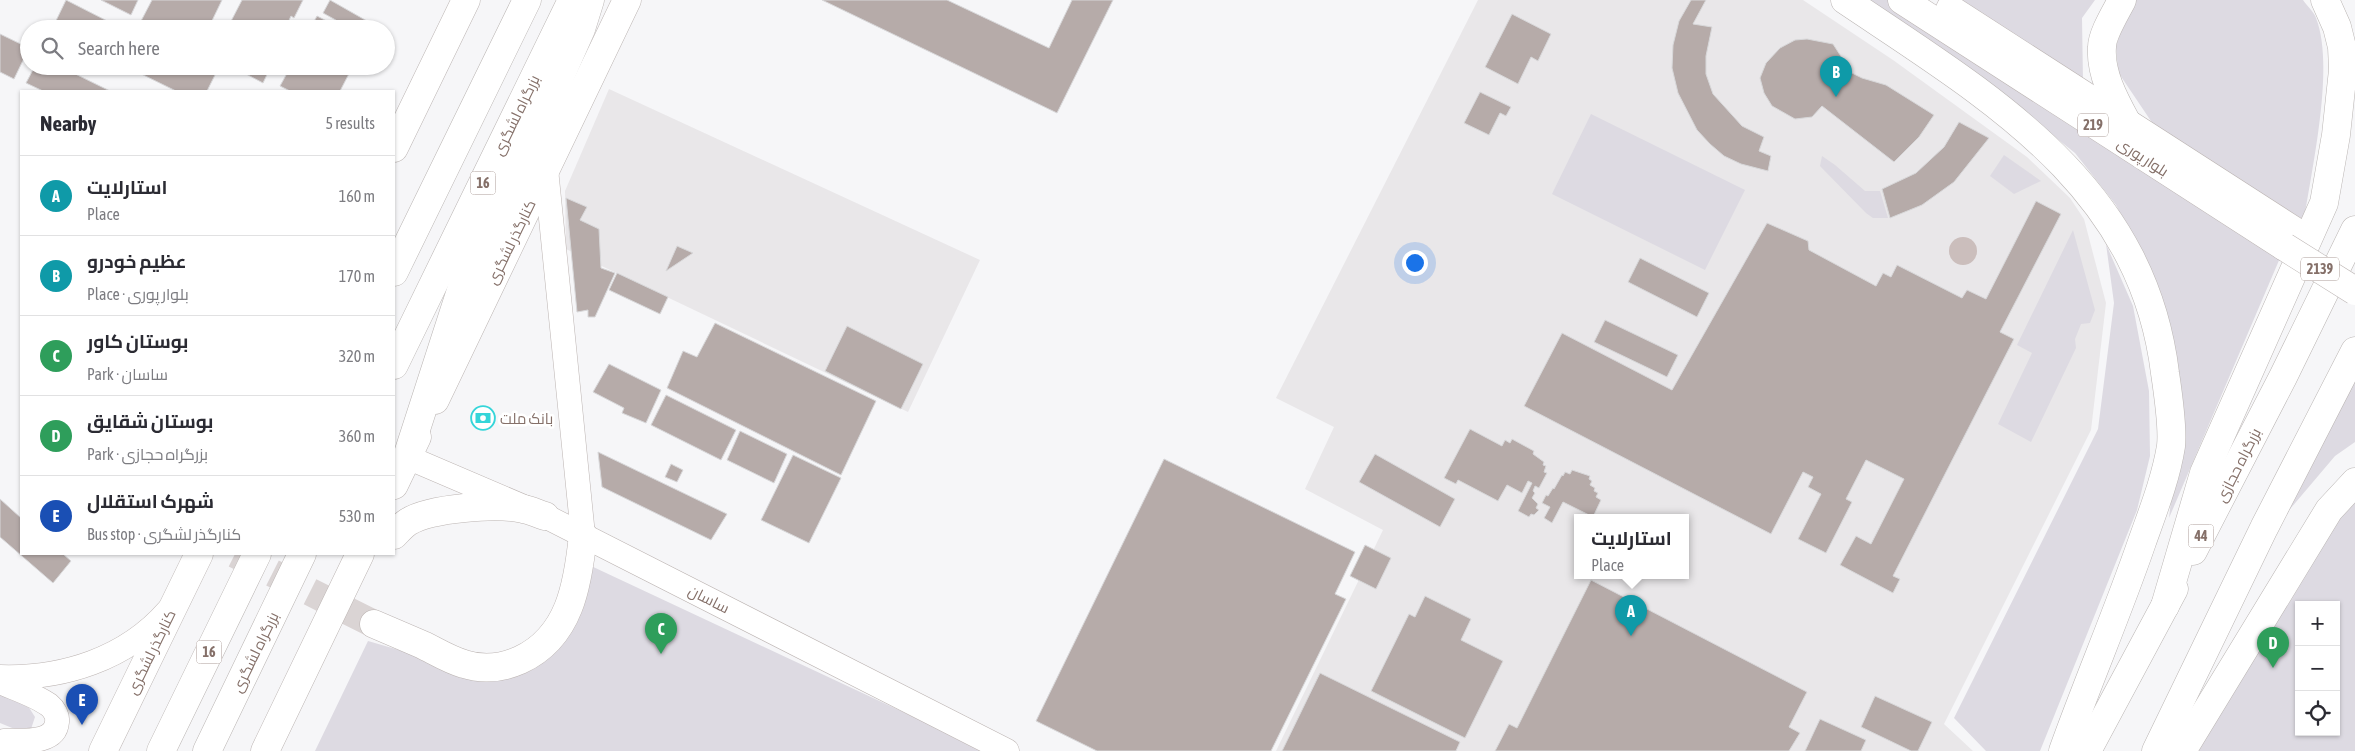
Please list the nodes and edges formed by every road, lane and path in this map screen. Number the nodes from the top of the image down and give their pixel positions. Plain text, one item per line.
1 (466, 0) edge
2 (527, 0) edge
3 (572, 0) edge
4 (590, 0) edge
5 (627, 0) edge
6 (1845, 0) edge
7 (1902, 0) edge
8 (1936, 0) edge
9 (2122, 0) edge
10 (2326, 0) edge
11 (2126, 121) junction
12 (395, 146) edge
13 (546, 169) junction
14 (2355, 230) edge
15 (2290, 239) junction
16 (395, 270) edge
17 (2355, 270) edge
18 (2355, 290) edge
19 (2355, 351) edge
20 (395, 364) edge
21 (407, 457) junction
22 (2355, 482) edge
23 (395, 483) edge
24 (545, 516) junction
25 (395, 534) edge
26 (583, 535) junction
27 (198, 555) edge
28 (257, 555) edge
29 (302, 555) edge
30 (360, 555) edge
31 (375, 555) edge
32 (174, 604) junction
33 (2165, 606) junction
34 (333, 612) junction
35 (374, 624) tunnel mouth
36 (0, 677) edge
37 (0, 682) edge
38 (9, 743) edge
39 (103, 751) edge
40 (161, 751) edge
41 (207, 751) edge
42 (265, 751) edge
43 (1007, 751) edge
44 (2063, 751) edge
45 (2087, 751) edge
46 (2156, 751) edge
47 (2182, 751) edge

1 - 12 main road
2 - 16 main road
3 - 20 main road, بزرگراه لشگری / 16
4 - 21 main road
5 - 13 main road, کنارگذر لشگری
6 - 44 main road
7 - 15 main road, بلوار پوری / 219
8 - 11 main road, بلوار پوری / 219
9 - 11 main road
10 - 33 main road
11 - 15 main road, بلوار پوری / 219
13 - 21 main road, کنارگذر لشگری
13 - 26 street
14 - 33 main road, بزرگراه حجازی / 44
15 - 17 main road, 2139
15 - 18 main road, 2139, bridge
19 - 46 main road
21 - 23 main road, کنارگذر لشگری
21 - 24 street, ساسان
22 - 47 main road
24 - 25 main road
24 - 26 street, ساسان
26 - 35 main road
26 - 43 street, ساسان
27 - 32 main road, کنارگذر لشگری
28 - 40 main road, 16
29 - 41 main road, بزرگراه لشگری
30 - 34 main road
31 - 34 main road
32 - 36 street
32 - 39 main road, کنارگذر لشگری
33 - 45 main road, بزرگراه حجازی / 44
34 - 42 main road
37 - 38 street

